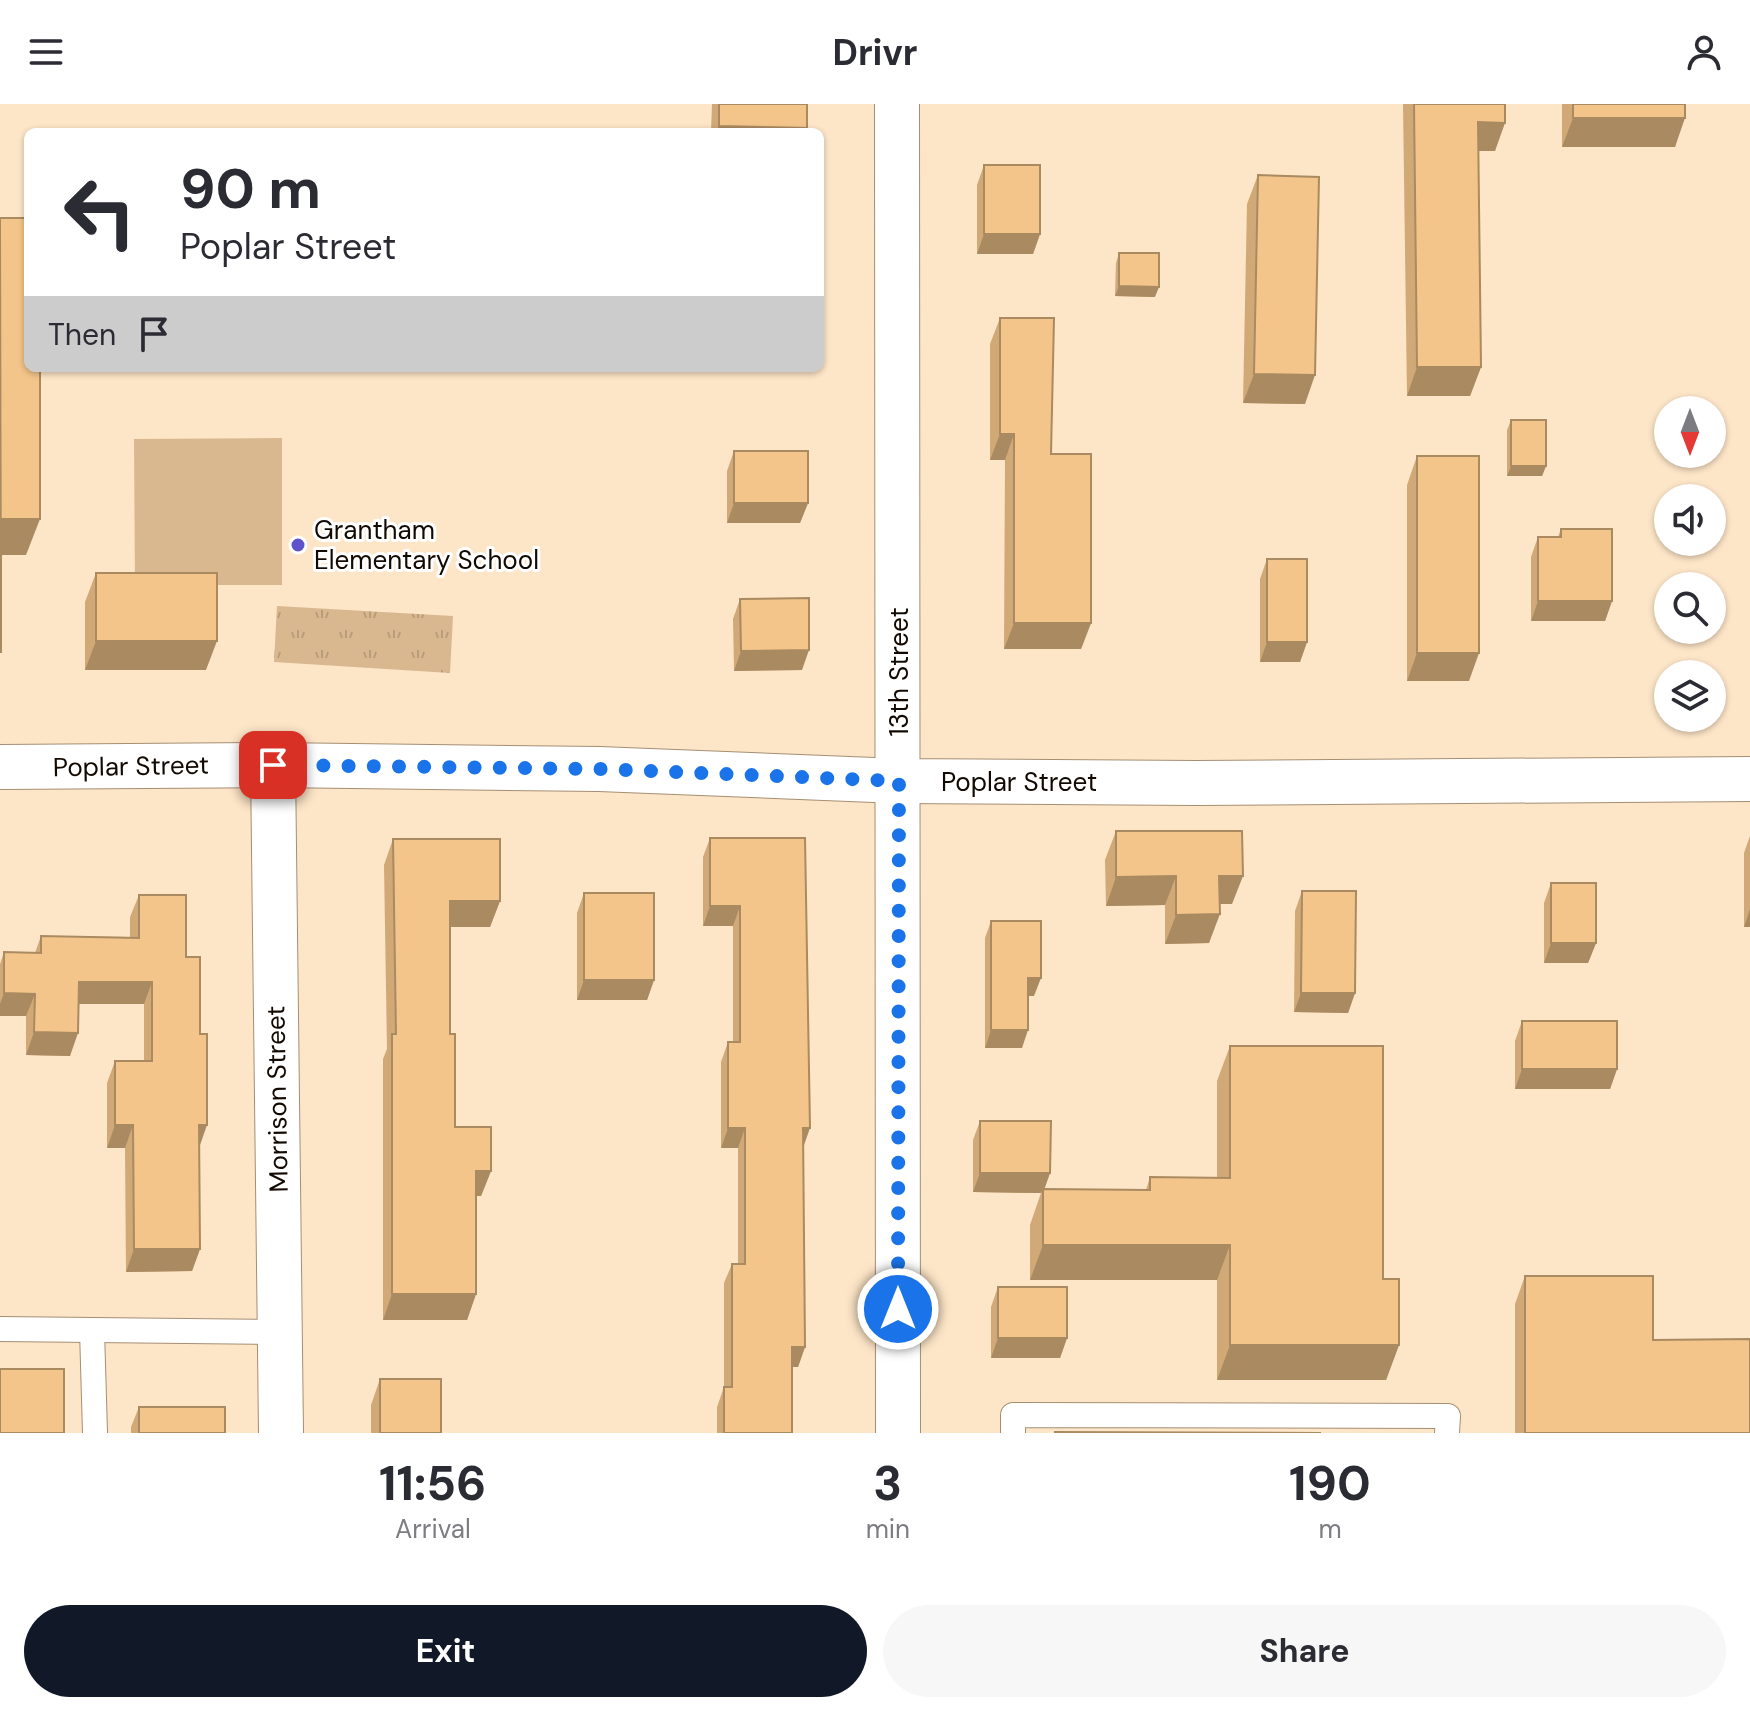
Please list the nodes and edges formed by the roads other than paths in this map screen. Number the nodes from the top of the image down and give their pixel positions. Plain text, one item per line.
1 (897, 104) edge
2 (273, 765) junction
3 (0, 767) edge
4 (1750, 779) edge
5 (899, 781) junction
6 (0, 1329) edge
7 (92, 1330) junction
8 (280, 1332) junction
9 (95, 1433) edge
10 (281, 1433) edge
11 (898, 1433) edge
12 (1013, 1433) edge
13 (1447, 1433) edge

1 - 5 street, 13th Street
2 - 3 street, Poplar Street
2 - 5 street, Poplar Street
2 - 8 street, Morrison Street
4 - 5 street, Poplar Street
5 - 11 street, 13th Street
6 - 7 lane
7 - 8 lane
7 - 9 lane
8 - 10 street, Morrison Street
12 - 13 lane

